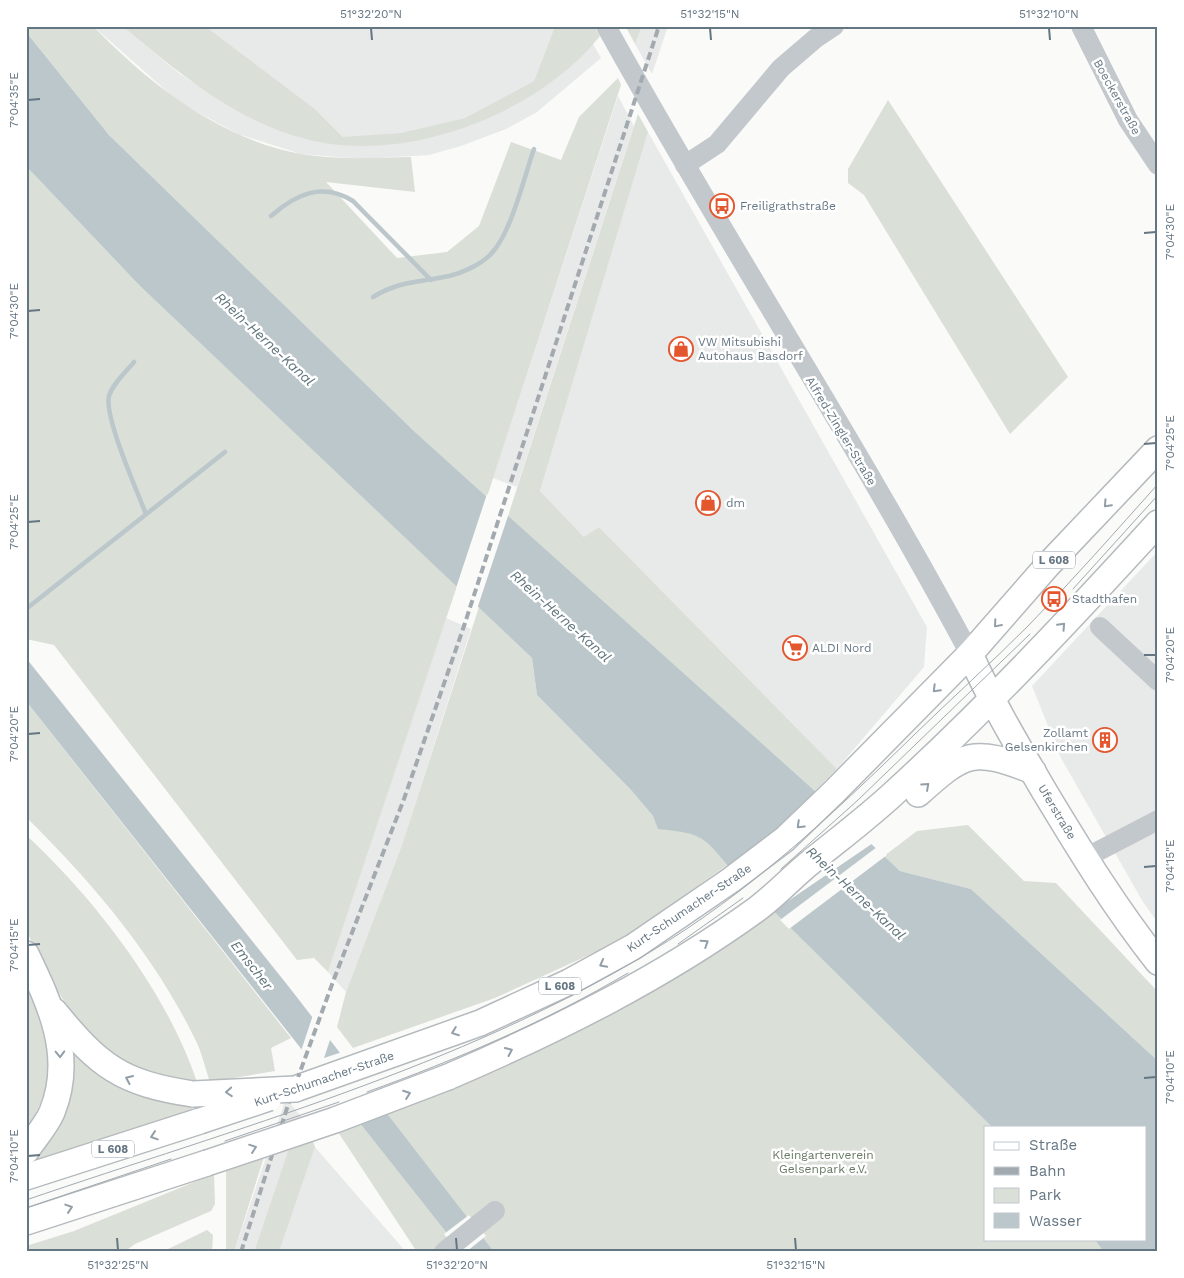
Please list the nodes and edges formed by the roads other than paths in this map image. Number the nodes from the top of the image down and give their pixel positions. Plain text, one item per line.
1 (606, 26) edge
2 (834, 26) edge
3 (1081, 26) edge
4 (685, 165) junction
5 (1158, 165) edge
6 (1158, 449) edge
7 (1158, 523) edge
8 (1100, 627) dead end
9 (970, 654) junction
10 (1158, 681) edge
11 (991, 699) junction
12 (1033, 771) junction
13 (1158, 820) edge
14 (872, 823) junction
15 (1085, 858) junction
16 (26, 954) edge
17 (1158, 962) edge
18 (51, 1007) junction
19 (295, 1089) junction
20 (26, 1151) edge
21 (26, 1177) edge
22 (495, 1211) dead end
23 (26, 1222) edge
24 (444, 1252) edge

1 - 4 street, Alfred-Zingler-Straße
2 - 4 street
3 - 5 street, Boeckerstraße
4 - 9 street, Alfred-Zingler-Straße
6 -> 9 main road, Kurt-Schumacher-Straße / L 608
11 -> 7 main road, L 608
8 - 10 street
9 - 11 main road, Uferstraße
9 -> 19 main road, Kurt-Schumacher-Straße / L 608
11 - 12 main road, Uferstraße
11 - 14 main road, L 608
14 -> 12 main road
12 - 15 main road, Uferstraße
13 - 15 street
23 -> 14 main road, L 608, bridge
15 - 17 main road, Uferstraße
16 - 18 main road, L 608
19 -> 18 main road, L 608, bridge
18 -> 20 main road, L 608
19 -> 21 main road, Kurt-Schumacher-Straße / L 608, bridge
22 - 24 street

